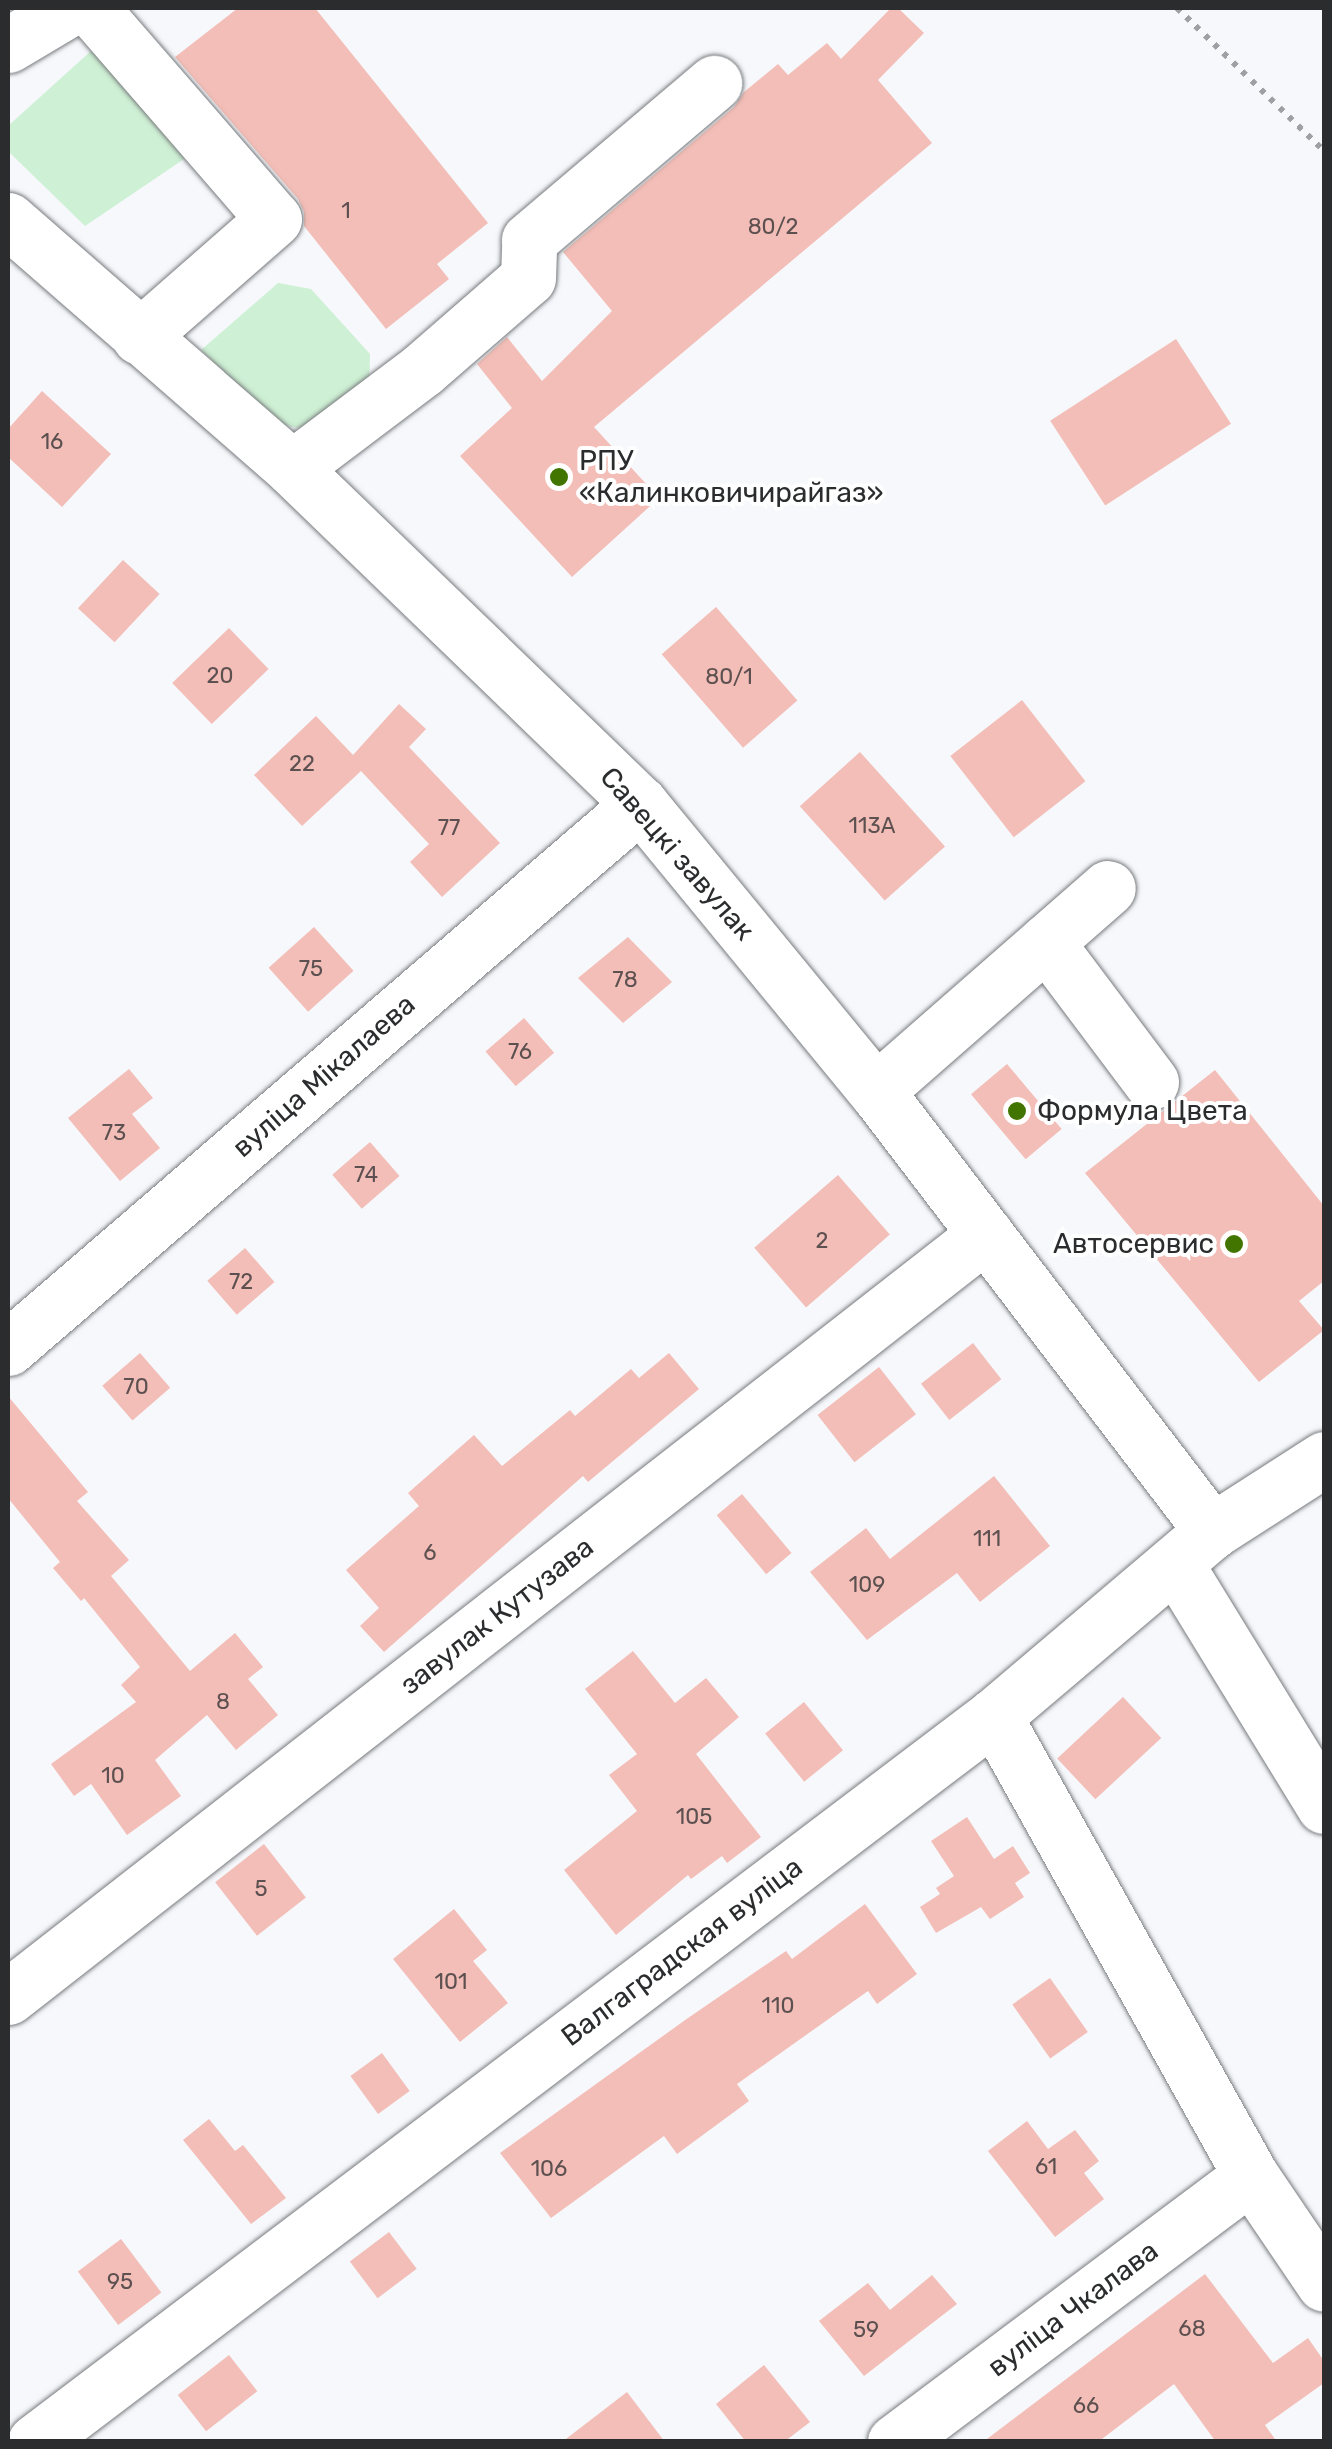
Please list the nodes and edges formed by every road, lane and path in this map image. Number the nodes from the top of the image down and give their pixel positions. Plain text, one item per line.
1 (70, 8) edge
2 (91, 8) edge
3 (1177, 8) edge
4 (8, 45) edge
5 (714, 82) dead end
6 (1324, 151) edge
7 (12, 233) edge
8 (139, 337) junction
9 (292, 468) junction
10 (640, 804) junction
11 (1108, 888) dead end
12 (1046, 942) junction
13 (1151, 1082) dead end
14 (876, 1091) junction
15 (986, 1234) junction
16 (8, 1348) edge
17 (1324, 1459) edge
18 (1193, 1547) junction
19 (994, 1716) junction
20 (1324, 1806) edge
21 (8, 1998) edge
22 (1251, 2176) junction
23 (1324, 2284) edge
24 (35, 2442) edge
25 (895, 2442) edge

1 - 4 street
2 - 8 street
3 - 6 path
5 - 9 street
7 - 8 street, Савецкі завулак
8 - 9 street, Савецкі завулак
9 - 10 street, Савецкі завулак
10 - 14 street, Савецкі завулак
10 - 16 street, вуліца Мікалаева
11 - 12 street
12 - 13 street
12 - 14 street
14 - 15 street, Савецкі завулак
15 - 18 street, Савецкі завулак
15 - 21 street, завулак Кутузава
17 - 18 street, Валгаградская вуліца
18 - 19 street, Валгаградская вуліца
18 - 20 street, Савецкі завулак
19 - 22 street
19 - 24 street, Валгаградская вуліца
22 - 23 street
22 - 25 street, вуліца Чкалава

